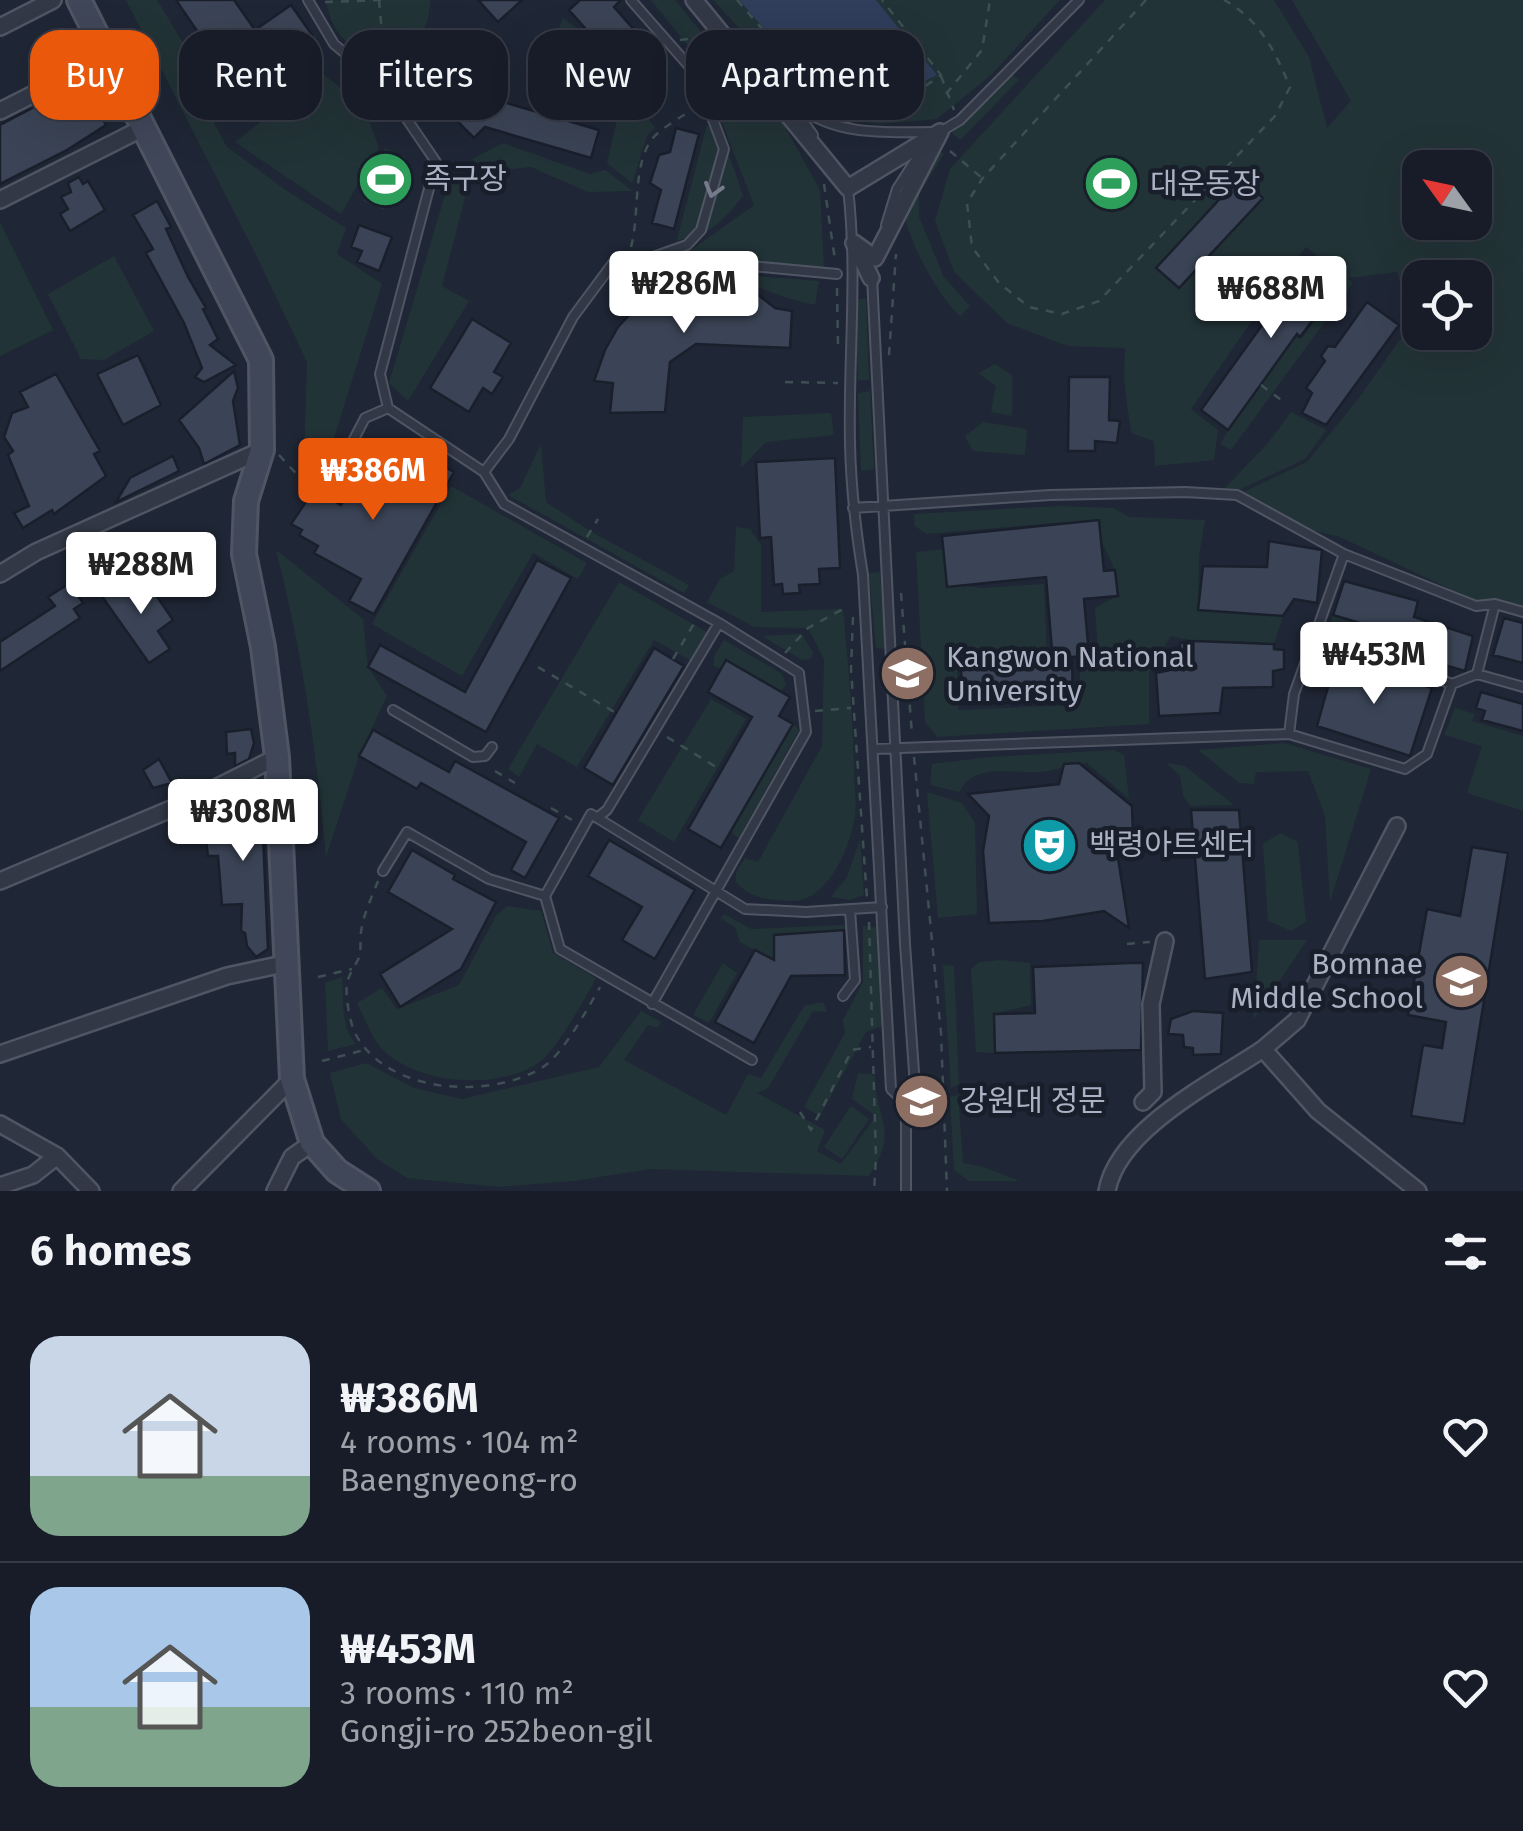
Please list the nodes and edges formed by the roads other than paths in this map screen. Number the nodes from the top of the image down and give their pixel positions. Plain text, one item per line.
1 (53, 0) edge
2 (79, 0) edge
3 (631, 0) edge
4 (697, 0) edge
5 (1079, 0) edge
6 (308, 1) edge
7 (0, 27) edge
8 (95, 30) edge
9 (727, 30) edge
10 (30, 96) edge
11 (0, 111) edge
12 (139, 120) edge
13 (802, 120) edge
14 (823, 120) edge
15 (143, 128) junction
16 (935, 135) junction
17 (848, 188) junction
18 (0, 200) edge
19 (854, 243) junction
20 (653, 257) junction
21 (875, 258) junction
22 (837, 274) road end
23 (872, 278) junction
24 (388, 408) junction
25 (270, 452) junction
26 (484, 472) junction
27 (330, 485) road end
28 (885, 505) junction
29 (853, 508) junction
30 (1344, 554) junction
31 (0, 574) edge
32 (1495, 604) junction
33 (1523, 612) edge
34 (720, 623) junction
35 (1313, 633) junction
36 (1477, 674) junction
37 (1452, 684) junction
38 (1523, 687) edge
39 (393, 710) dead end
40 (1289, 734) junction
41 (492, 746) dead end
42 (896, 748) junction
43 (872, 749) junction
44 (276, 757) junction
45 (597, 818) junction
46 (1396, 826) dead end
47 (383, 871) dead end
48 (0, 881) edge
49 (718, 891) junction
50 (545, 896) junction
51 (882, 907) junction
52 (850, 910) junction
53 (1165, 941) road end
54 (288, 963) junction
55 (843, 996) dead end
56 (652, 1004) junction
57 (1263, 1049) junction
58 (0, 1054) edge
59 (752, 1060) dead end
60 (292, 1079) junction
61 (1144, 1102) dead end
62 (906, 1104) junction
63 (0, 1124) edge
64 (312, 1143) junction
65 (57, 1156) junction
66 (0, 1186) edge
67 (90, 1191) edge
68 (181, 1191) edge
69 (276, 1191) edge
70 (368, 1191) edge
71 (906, 1191) edge
72 (1107, 1191) edge
73 (1418, 1191) edge

1 - 7 street
2 - 8 street
3 -> 20 lane
4 - 9 lane
4 - 17 street
5 - 16 lane
6 - 24 lane
10 - 11 street
12 - 15 street
13 - 17 lane
14 - 16 lane
15 - 18 street
15 - 25 street
16 - 17 street
16 - 21 street
17 - 19 lane
19 - 21 street
19 - 23 lane
19 - 29 lane
20 - 22 lane
20 - 26 lane
21 - 23 lane
23 - 28 lane
24 - 26 lane
24 - 27 lane
25 - 31 street
25 - 44 street
26 - 34 lane
28 - 29 lane
28 - 30 lane
28 - 42 lane
29 - 43 lane
30 - 32 lane
30 - 35 lane
32 - 33 lane
32 - 36 lane
34 - 45 lane
34 - 49 lane
35 - 37 lane
35 - 40 lane
36 - 37 lane
36 - 38 lane
37 - 40 lane
39 - 41 lane
40 - 42 lane
42 - 43 lane
42 - 62 lane
43 - 51 lane
44 - 48 street
44 - 54 street
45 - 49 lane
45 - 50 lane
46 - 57 street
47 - 50 lane
49 - 52 lane
49 - 56 lane
50 - 56 lane
51 - 52 lane
51 - 62 lane
52 - 55 lane
53 - 61 street
54 - 58 street
54 - 60 street
56 - 59 lane
57 - 72 street
57 - 73 street
60 - 64 street
60 - 68 street
62 - 71 lane
63 - 65 street
64 - 69 street
64 - 70 street
65 - 66 street
65 - 67 street

